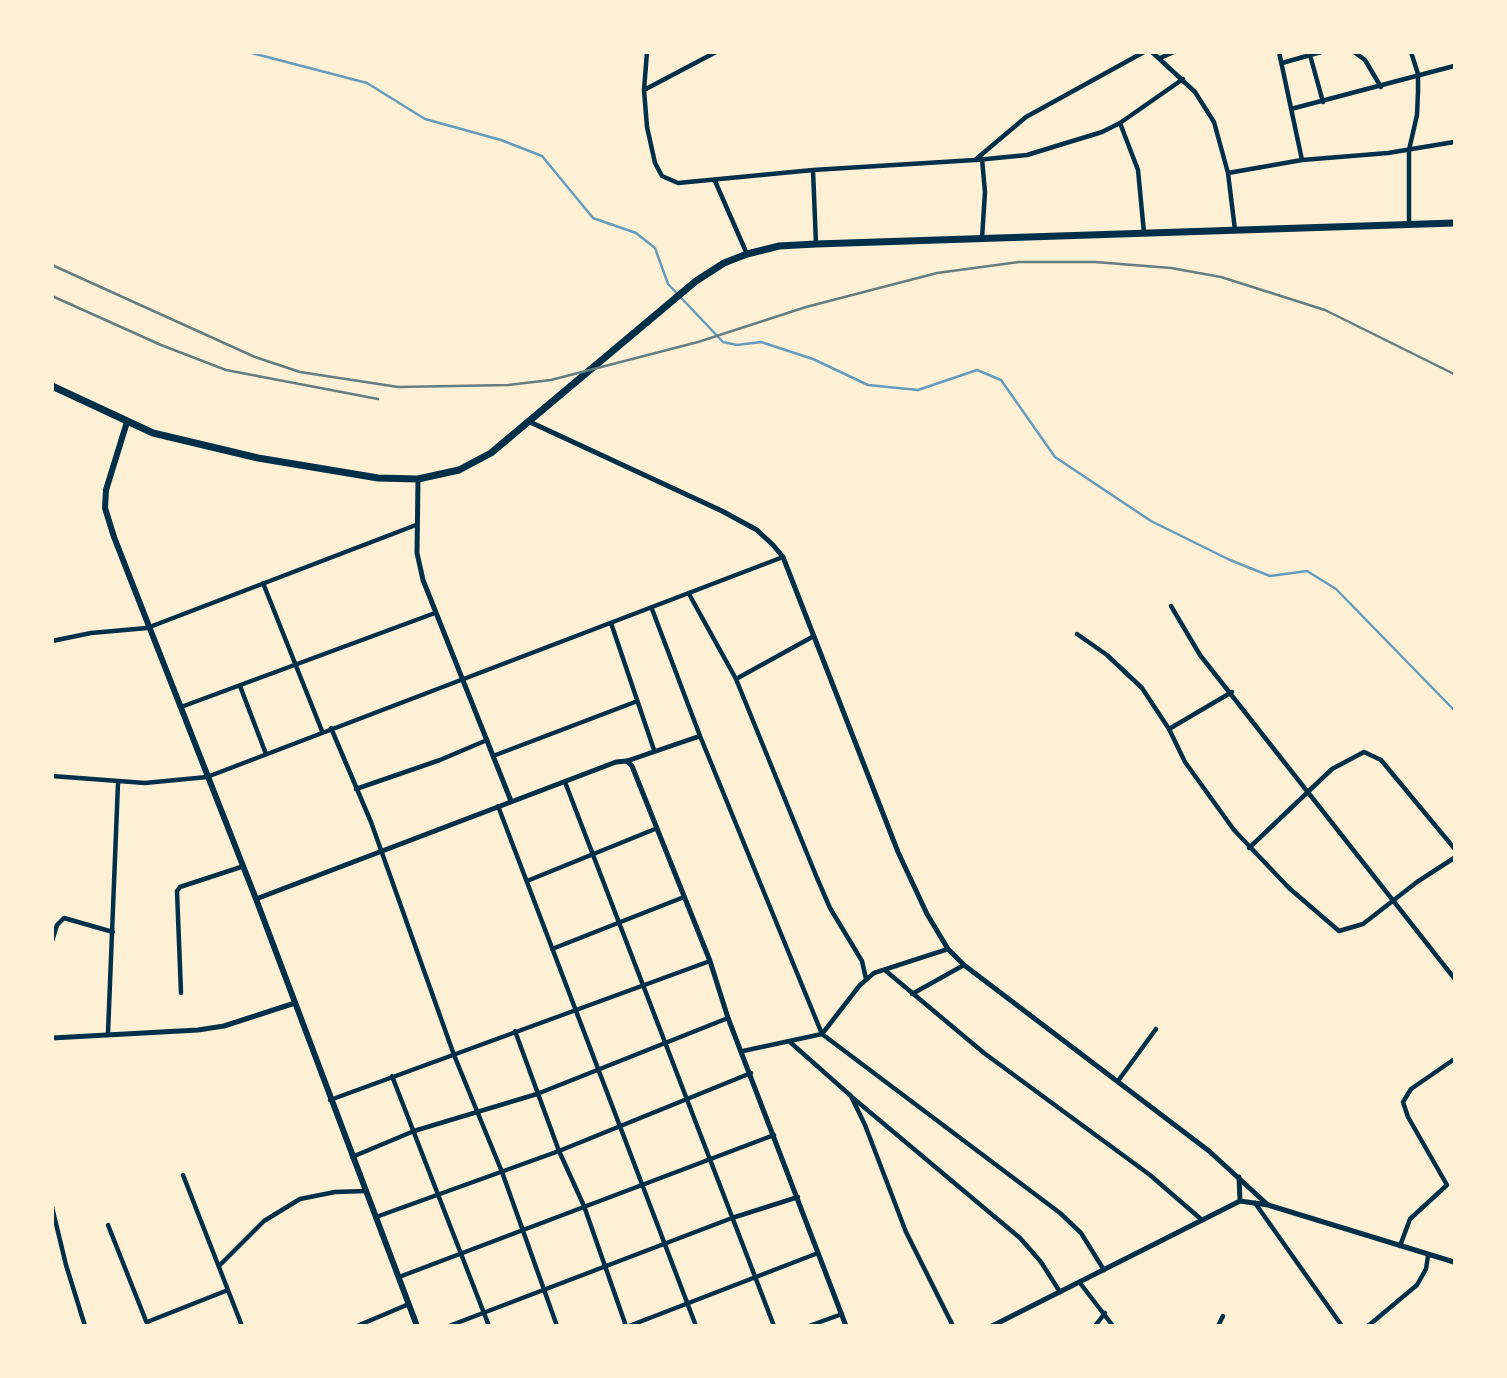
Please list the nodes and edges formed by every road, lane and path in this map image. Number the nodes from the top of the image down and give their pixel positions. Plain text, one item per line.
1 (647, 52) edge
2 (716, 52) edge
3 (1144, 52) edge
4 (1153, 52) edge
5 (1174, 52) edge
6 (1279, 52) edge
7 (1321, 52) edge
8 (1354, 52) edge
9 (1411, 52) edge
10 (1310, 55) junction
11 (1160, 58) junction
12 (1282, 63) junction
13 (1454, 66) edge
14 (1418, 74) junction
15 (1183, 79) junction
16 (1381, 87) junction
17 (644, 90) junction
18 (1323, 102) junction
19 (1290, 109) junction
20 (1121, 123) junction
21 (1454, 142) edge
22 (1409, 150) junction
23 (982, 159) junction
24 (975, 160) junction
25 (1301, 160) junction
26 (813, 170) junction
27 (1228, 173) junction
28 (715, 181) junction
29 (1454, 223) edge
30 (1409, 224) junction
31 (1235, 230) junction
32 (1144, 233) junction
33 (982, 238) junction
34 (816, 244) junction
35 (747, 254) junction
36 (52, 386) edge
37 (127, 422) junction
38 (530, 422) junction
39 (418, 479) junction
40 (416, 525) junction
41 (783, 557) junction
42 (263, 583) junction
43 (689, 594) junction
44 (1171, 606) dead end
45 (652, 609) junction
46 (435, 613) junction
47 (611, 623) junction
48 (147, 628) junction
49 (1077, 634) dead end
50 (815, 635) junction
51 (52, 641) edge
52 (295, 666) junction
53 (461, 678) junction
54 (736, 679) junction
55 (240, 685) junction
56 (1232, 692) junction
57 (635, 702) junction
58 (181, 707) junction
59 (331, 728) junction
60 (1169, 729) junction
61 (322, 731) junction
62 (699, 736) junction
63 (487, 740) junction
64 (654, 750) junction
65 (266, 754) junction
66 (493, 756) junction
67 (627, 761) junction
68 (52, 776) edge
69 (207, 777) junction
70 (565, 782) junction
71 (118, 783) junction
72 (356, 789) junction
73 (1307, 792) junction
74 (511, 801) junction
75 (498, 806) junction
76 (655, 829) junction
77 (1249, 848) junction
78 (1454, 848) edge
79 (382, 852) junction
80 (593, 856) junction
81 (1454, 858) edge
82 (242, 867) junction
83 (527, 881) junction
84 (684, 897) junction
85 (256, 899) junction
86 (1393, 900) junction
87 (618, 923) junction
88 (113, 932) junction
89 (52, 941) edge
90 (552, 949) junction
91 (948, 949) junction
92 (710, 961) junction
93 (964, 965) junction
94 (886, 971) junction
95 (1454, 978) edge
96 (866, 979) junction
97 (643, 983) junction
98 (181, 993) dead end
99 (912, 994) junction
100 (295, 1003) junction
101 (575, 1009) junction
102 (728, 1018) junction
103 (1156, 1030) dead end
104 (515, 1031) junction
105 (108, 1033) junction
106 (822, 1034) junction
107 (52, 1038) edge
108 (665, 1041) junction
109 (790, 1042) junction
110 (743, 1051) junction
111 (454, 1055) junction
112 (1454, 1059) edge
113 (599, 1069) junction
114 (1454, 1069) edge
115 (752, 1073) junction
116 (392, 1076) junction
117 (1118, 1081) junction
118 (537, 1094) junction
119 (851, 1097) junction
120 (687, 1099) junction
121 (330, 1100) junction
122 (477, 1111) junction
123 (621, 1126) junction
124 (414, 1131) junction
125 (775, 1135) junction
126 (559, 1151) junction
127 (352, 1157) junction
128 (709, 1160) junction
129 (502, 1172) junction
130 (183, 1175) dead end
131 (1239, 1176) junction
132 (644, 1184) junction
133 (366, 1191) junction
134 (438, 1195) junction
135 (799, 1197) junction
136 (1240, 1201) junction
137 (1255, 1203) junction
138 (1268, 1205) junction
139 (584, 1206) junction
140 (52, 1207) edge
141 (376, 1217) junction
142 (732, 1218) junction
143 (1202, 1220) junction
144 (108, 1225) dead end
145 (523, 1229) junction
146 (666, 1243) junction
147 (1400, 1246) junction
148 (460, 1253) junction
149 (818, 1253) junction
150 (1428, 1256) junction
151 (1454, 1262) edge
152 (219, 1266) junction
153 (605, 1268) junction
154 (1104, 1270) junction
155 (754, 1277) junction
156 (397, 1278) junction
157 (1080, 1283) junction
158 (545, 1289) junction
159 (228, 1290) junction
160 (1061, 1293) junction
161 (409, 1304) junction
162 (688, 1304) junction
163 (484, 1312) junction
164 (1105, 1312) junction
165 (842, 1314) junction
166 (1223, 1316) dead end
167 (147, 1324) edge
168 (86, 1325) edge
169 (242, 1325) edge
170 (357, 1325) edge
171 (417, 1325) edge
172 (449, 1325) edge
173 (489, 1325) edge
174 (557, 1325) edge
175 (628, 1325) edge
176 (696, 1325) edge
177 (774, 1325) edge
178 (809, 1325) edge
179 (846, 1325) edge
180 (953, 1325) edge
181 (992, 1325) edge
182 (1095, 1325) edge
183 (1112, 1325) edge
184 (1218, 1325) edge
185 (1342, 1325) edge
186 (1368, 1325) edge

1 - 17 street
2 - 17 street
3 - 24 street
4 - 11 street
5 - 11 street
6 - 12 street
7 - 10 street
8 - 16 street
9 - 14 street
10 - 12 street
10 - 18 street
11 - 15 street
12 - 19 street
13 - 14 street
14 - 16 street
14 - 22 street
15 - 20 street
15 - 27 street
16 - 18 street
17 - 28 street
18 - 19 street
19 - 25 street
20 - 23 street
20 - 32 street
21 - 22 street
22 - 25 street
22 - 30 street
23 - 24 street
23 - 33 street
24 - 26 street
25 - 27 street
26 - 28 street
26 - 34 street
27 - 31 street
28 - 35 street
29 - 30 highway
30 - 31 highway
31 - 32 highway
32 - 33 highway
33 - 34 highway
34 - 35 highway
35 - 38 highway
36 - 37 highway
37 - 39 highway
37 - 48 main road
38 - 39 highway
38 - 41 street
39 - 40 street
40 - 42 street
40 - 46 street
41 - 43 street
41 - 50 street
42 - 48 street
42 - 52 street
43 - 45 street
43 - 54 street
44 - 56 street
45 - 47 street
45 - 62 street
46 - 52 street
46 - 53 street
47 - 53 street
47 - 57 street
48 - 51 street
48 - 58 main road
49 - 60 street
50 - 54 street
50 - 91 street
52 - 55 street
52 - 61 street
53 - 59 street
53 - 63 street
54 - 96 street
55 - 58 street
55 - 65 street
56 - 60 street
56 - 73 street
57 - 64 street
57 - 66 street
58 - 69 main road
59 - 61 street
59 - 72 street
60 - 77 street
61 - 65 street
62 - 64 street
62 - 106 street
63 - 66 street
63 - 72 street
64 - 67 street
65 - 69 street
66 - 74 street
67 - 70 street
67 - 76 street
68 - 71 street
69 - 71 street
69 - 82 main road
70 - 74 street
70 - 80 street
71 - 88 street
72 - 79 street
73 - 77 street
73 - 78 street
73 - 86 street
74 - 75 street
75 - 79 street
75 - 83 street
76 - 80 street
76 - 84 street
77 - 86 street
79 - 85 street
79 - 111 street
80 - 83 street
80 - 87 street
81 - 86 street
82 - 85 main road
82 - 98 street
83 - 90 street
84 - 87 street
84 - 92 street
85 - 100 main road
86 - 95 street
87 - 90 street
87 - 97 street
88 - 89 street
88 - 105 street
90 - 101 street
91 - 93 street
91 - 94 street
92 - 97 street
92 - 102 street
93 - 99 street
93 - 117 street
94 - 96 street
94 - 99 street
96 - 106 street
97 - 101 street
97 - 108 street
99 - 143 street
100 - 105 street
100 - 121 main road
101 - 104 street
101 - 113 street
102 - 108 street
102 - 110 street
103 - 117 street
104 - 111 street
104 - 118 street
105 - 107 street
106 - 109 street
106 - 154 street
108 - 113 street
108 - 120 street
109 - 110 street
109 - 119 street
110 - 115 street
111 - 116 street
111 - 122 street
112 - 114 street
112 - 147 street
113 - 118 street
113 - 123 street
115 - 120 street
115 - 125 street
116 - 121 street
116 - 124 street
117 - 131 street
118 - 122 street
118 - 126 street
119 - 160 street
119 - 180 street
120 - 123 street
120 - 128 street
121 - 127 main road
122 - 124 street
122 - 129 street
123 - 126 street
123 - 132 street
124 - 127 street
124 - 134 street
125 - 128 street
125 - 135 street
126 - 129 street
126 - 139 street
127 - 133 main road
128 - 132 street
128 - 142 street
129 - 134 street
129 - 145 street
130 - 152 street
131 - 136 street
131 - 138 street
132 - 139 street
132 - 146 street
133 - 141 main road
133 - 152 street
134 - 141 street
134 - 148 street
135 - 142 street
135 - 149 street
136 - 137 street
136 - 143 street
137 - 138 street
137 - 185 street
138 - 147 street
139 - 145 street
139 - 153 street
140 - 168 street
141 - 156 main road
142 - 146 street
142 - 155 street
143 - 154 street
144 - 167 street
145 - 148 street
145 - 158 street
146 - 153 street
146 - 162 street
147 - 150 street
148 - 156 street
148 - 163 street
149 - 155 street
149 - 165 street
150 - 151 street
150 - 186 street
152 - 159 street
153 - 158 street
153 - 175 street
154 - 157 street
155 - 162 street
155 - 177 street
156 - 161 main road
157 - 160 street
157 - 164 street
158 - 163 street
158 - 174 street
159 - 167 street
159 - 169 street
160 - 181 street
161 - 170 street
161 - 171 main road
162 - 175 street
162 - 176 street
163 - 172 street
163 - 173 street
164 - 182 street
164 - 183 street
165 - 178 street
165 - 179 street
166 - 184 street

